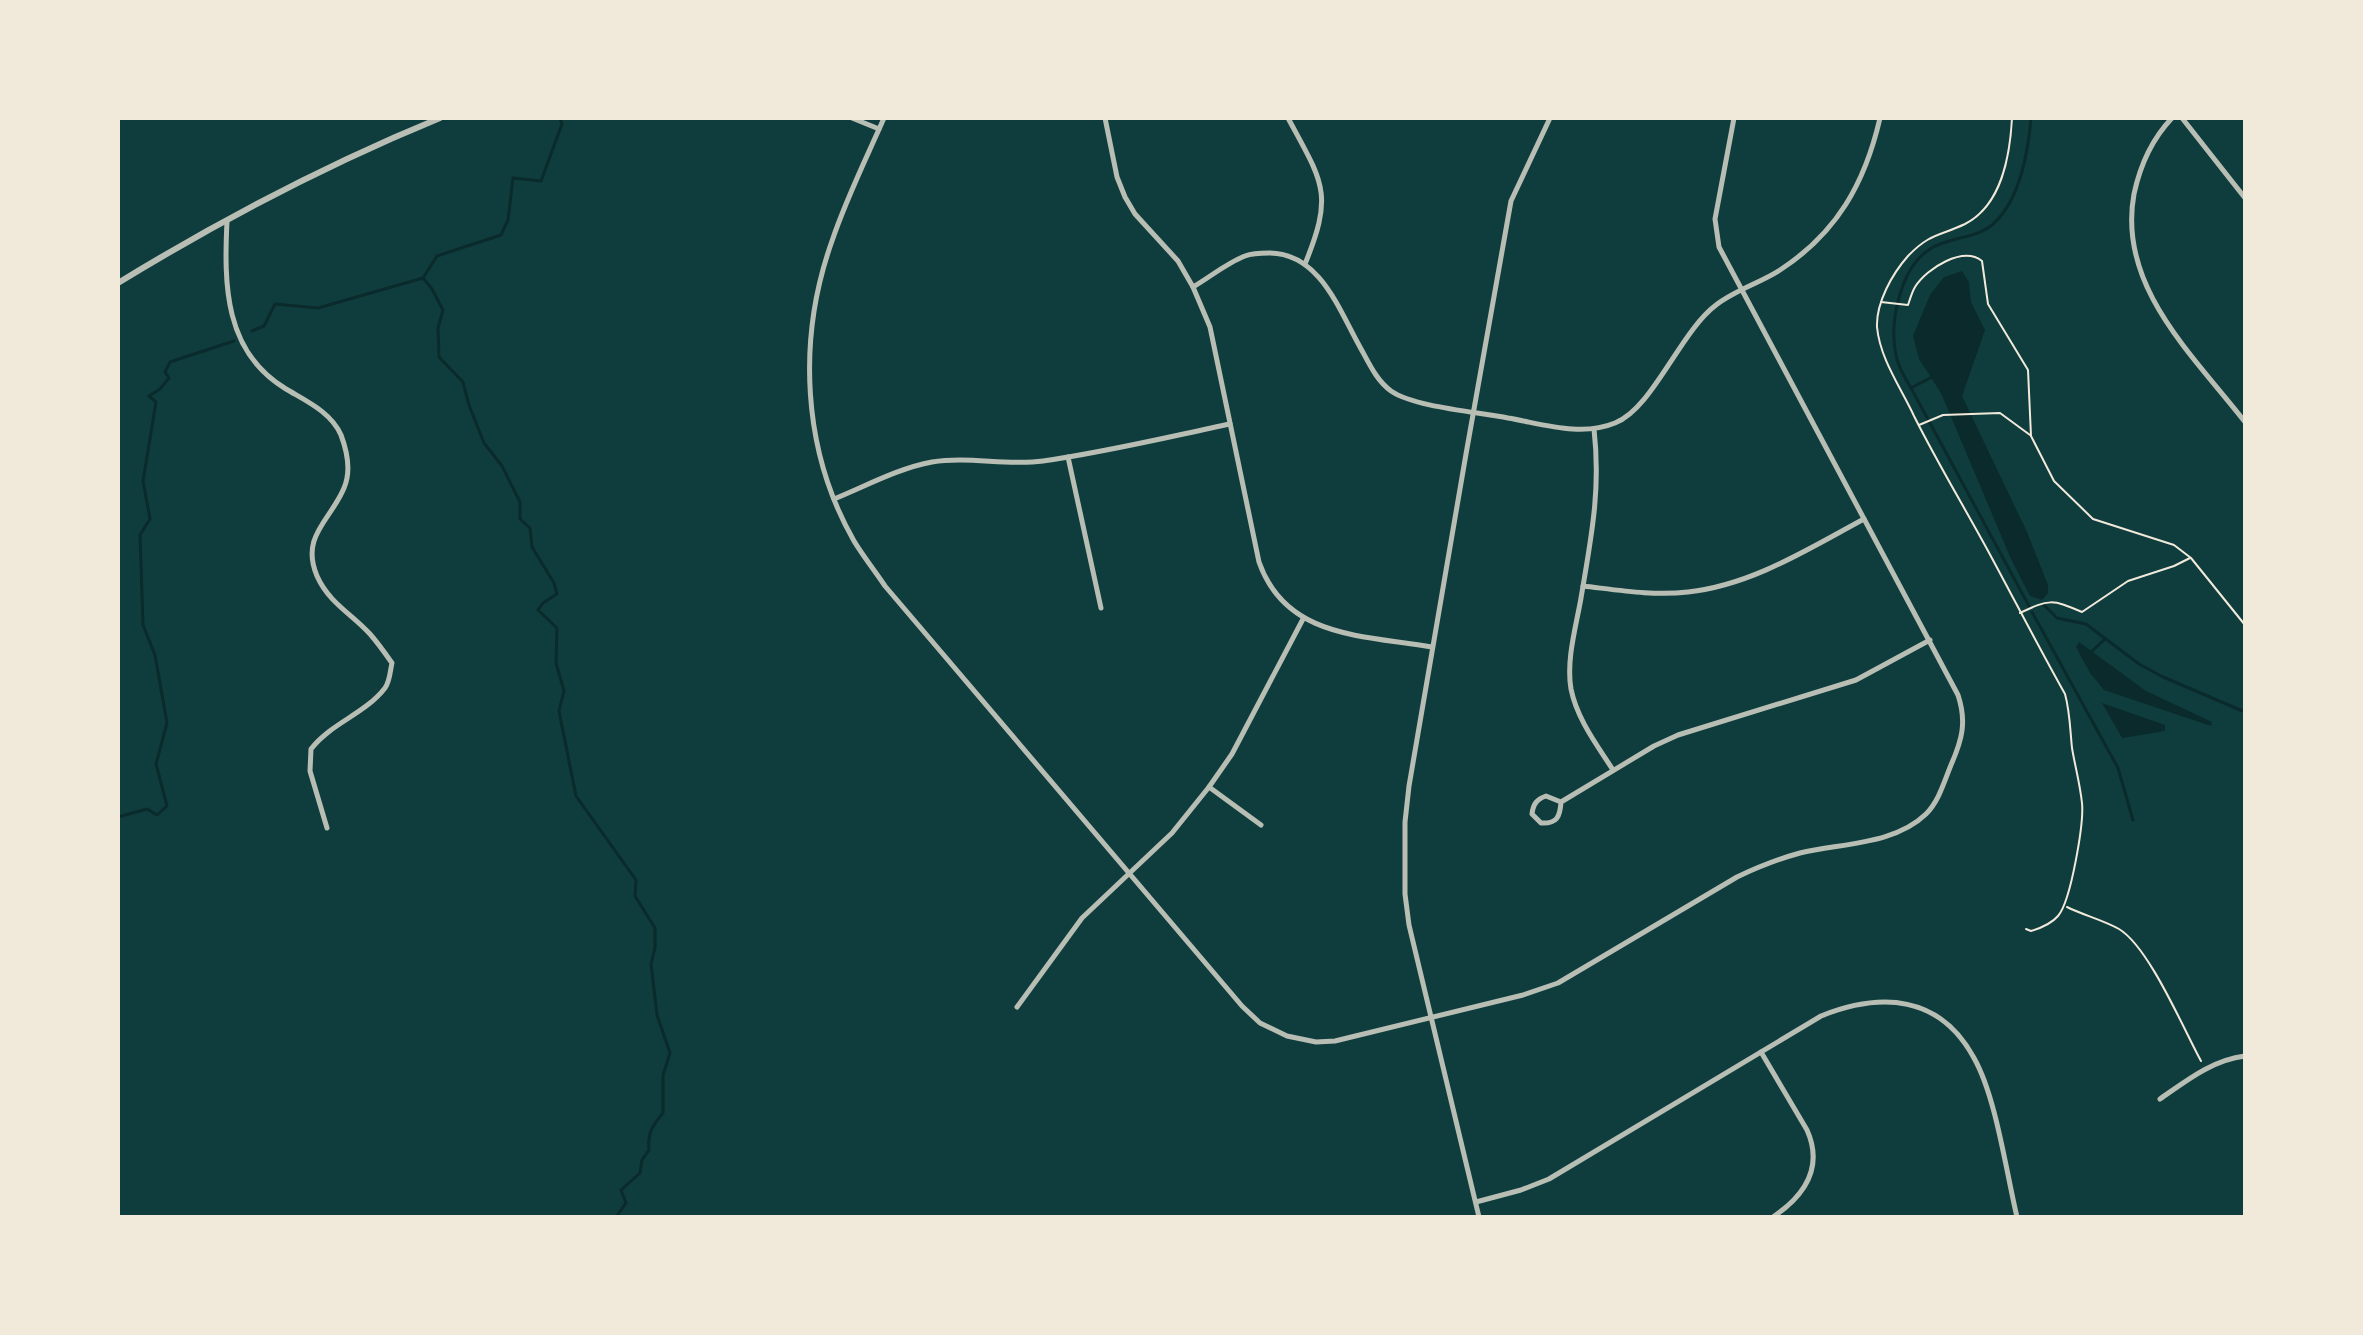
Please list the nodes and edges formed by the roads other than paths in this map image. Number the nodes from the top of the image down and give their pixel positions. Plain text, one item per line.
1 (440, 118) edge
2 (852, 118) edge
3 (884, 118) edge
4 (1105, 118) edge
5 (1288, 118) edge
6 (1550, 118) edge
7 (1734, 118) edge
8 (1880, 118) edge
9 (2172, 118) edge
10 (2182, 118) edge
11 (879, 129) junction
12 (2245, 198) edge
13 (227, 221) junction
14 (1305, 264) junction
15 (118, 283) edge
16 (1193, 287) junction
17 (1742, 290) junction
18 (1474, 412) junction
19 (2245, 422) edge
20 (1230, 424) junction
21 (1594, 429) junction
22 (1068, 457) junction
23 (834, 499) junction
24 (1864, 519) junction
25 (1583, 586) junction
26 (1101, 608) dead end
27 (1303, 619) junction
28 (1930, 640) junction
29 (1432, 647) junction
30 (1613, 770) junction
31 (1209, 787) junction
32 (1561, 802) junction
33 (1261, 825) dead end
34 (327, 828) dead end
35 (1127, 873) junction
36 (1017, 1007) dead end
37 (1431, 1018) junction
38 (1761, 1052) junction
39 (2245, 1056) edge
40 (2160, 1099) dead end
41 (1476, 1202) junction
42 (1479, 1217) edge
43 (1773, 1217) edge
44 (2017, 1217) edge

1 - 13 street
2 - 11 street
3 - 11 street
4 - 16 street
5 - 14 street
6 - 18 street
7 - 17 street
8 - 17 street
9 - 19 street
10 - 12 street
11 - 23 street
13 - 15 street
13 - 34 street
14 - 16 street
14 - 18 street
16 - 20 street
17 - 21 street
17 - 24 street
18 - 21 street
18 - 29 street
20 - 22 street
20 - 27 street
21 - 25 street
22 - 23 street
22 - 26 street
23 - 35 street
24 - 25 street
24 - 28 street
25 - 30 street
27 - 29 street
27 - 31 street
28 - 30 street
28 - 37 street
29 - 37 street
30 - 32 street
31 - 33 street
31 - 35 street
32 - 32 street
35 - 36 street
35 - 37 street
37 - 41 street
38 - 41 street
38 - 43 street
38 - 44 street
39 - 40 street
41 - 42 street

